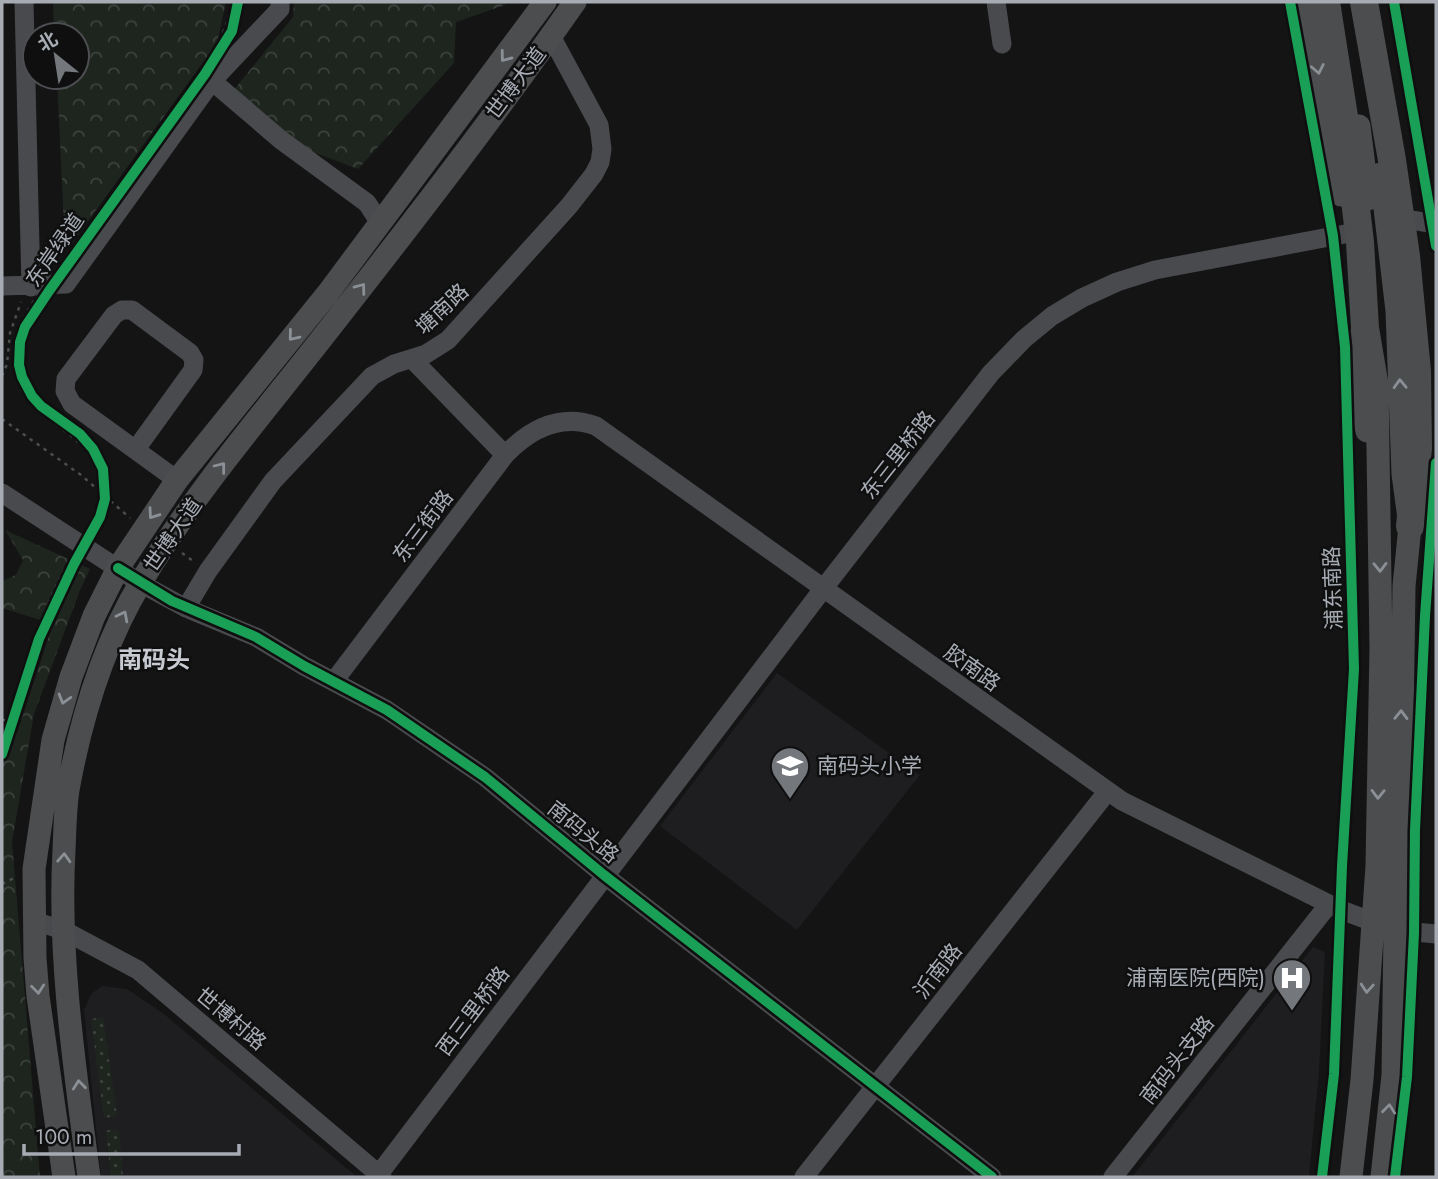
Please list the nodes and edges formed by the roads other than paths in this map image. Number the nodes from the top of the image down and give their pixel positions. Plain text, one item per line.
1 (24, 2) edge
2 (280, 2) edge
3 (545, 2) edge
4 (575, 2) edge
5 (996, 2) edge
6 (1305, 2) edge
7 (1326, 2) edge
8 (1339, 2) edge
9 (1365, 5) edge
10 (551, 36) junction
11 (1002, 44) dead end
12 (212, 81) junction
13 (1411, 220) junction
14 (380, 223) junction
15 (1436, 224) edge
16 (1345, 234) junction
17 (2, 286) edge
18 (31, 287) junction
19 (413, 360) junction
20 (1377, 399) junction
21 (566, 420) joint
22 (136, 449) junction
23 (505, 455) junction
24 (177, 480) junction
25 (4, 499) edge
26 (1379, 499) junction
27 (1409, 526) joint
28 (118, 568) junction
29 (140, 583) junction
30 (1404, 586) junction
31 (823, 589) junction
32 (186, 608) junction
33 (334, 681) junction
34 (1107, 792) junction
35 (604, 874) junction
36 (1329, 904) junction
37 (1371, 920) junction
38 (34, 921) junction
39 (63, 930) junction
40 (1395, 930) junction
41 (1436, 933) edge
42 (875, 1088) junction
43 (381, 1176) edge
44 (64, 1177) edge
45 (89, 1177) edge
46 (804, 1177) edge
47 (992, 1177) edge
48 (1113, 1177) edge
49 (1350, 1177) edge
50 (1382, 1177) edge

1 - 18 street
2 - 12 street
3 -> 14 main road, 世博大道
4 - 10 main road, 世博大道
5 - 11 street
6 -> 16 main road
7 - 20 highway
8 - 20 main road
9 - 13 main road
27 -> 9 highway
10 - 19 street, 塘南路
29 -> 10 main road, 世博大道
12 - 14 street
12 - 18 street
13 - 15 street
13 - 30 main road
14 -> 24 main road, 世博大道
16 - 26 main road
16 - 31 street, 东三里桥路
17 - 18 street
19 - 23 street
19 - 32 street, 塘南路
20 - 26 main road
21 - 23 street, 东三街路
21 - 31 street, 胶南路
22 - 22 street
22 - 24 street
23 - 33 street, 东三街路
24 -> 28 main road, 世博大道
25 - 28 street, 南码头路
26 -> 37 main road
27 - 30 main road
28 - 29 street, 南码头路
28 -> 38 main road, 世博大道
29 - 32 street, 南码头路
39 -> 29 main road, 世博大道
40 -> 30 main road
31 - 34 street, 胶南路
31 - 35 street, 东三里桥路
32 - 33 street, 南码头路
33 - 35 street, 南码头路
34 - 36 street, 胶南路
34 - 42 street, 沂南路
35 - 42 street, 南码头路
35 - 43 street, 西三里桥路
36 - 37 street, 胶南路
36 - 48 street, 南码头支路
37 - 40 street, 胶南路
37 -> 49 main road
38 - 39 street, 世博村路
38 -> 44 main road, 世博大道
39 - 43 street, 世博村路
45 -> 39 main road, 世博大道
40 - 41 street, 胶南路
50 -> 40 main road
42 - 46 street, 沂南路
42 - 47 street, 南码头路

